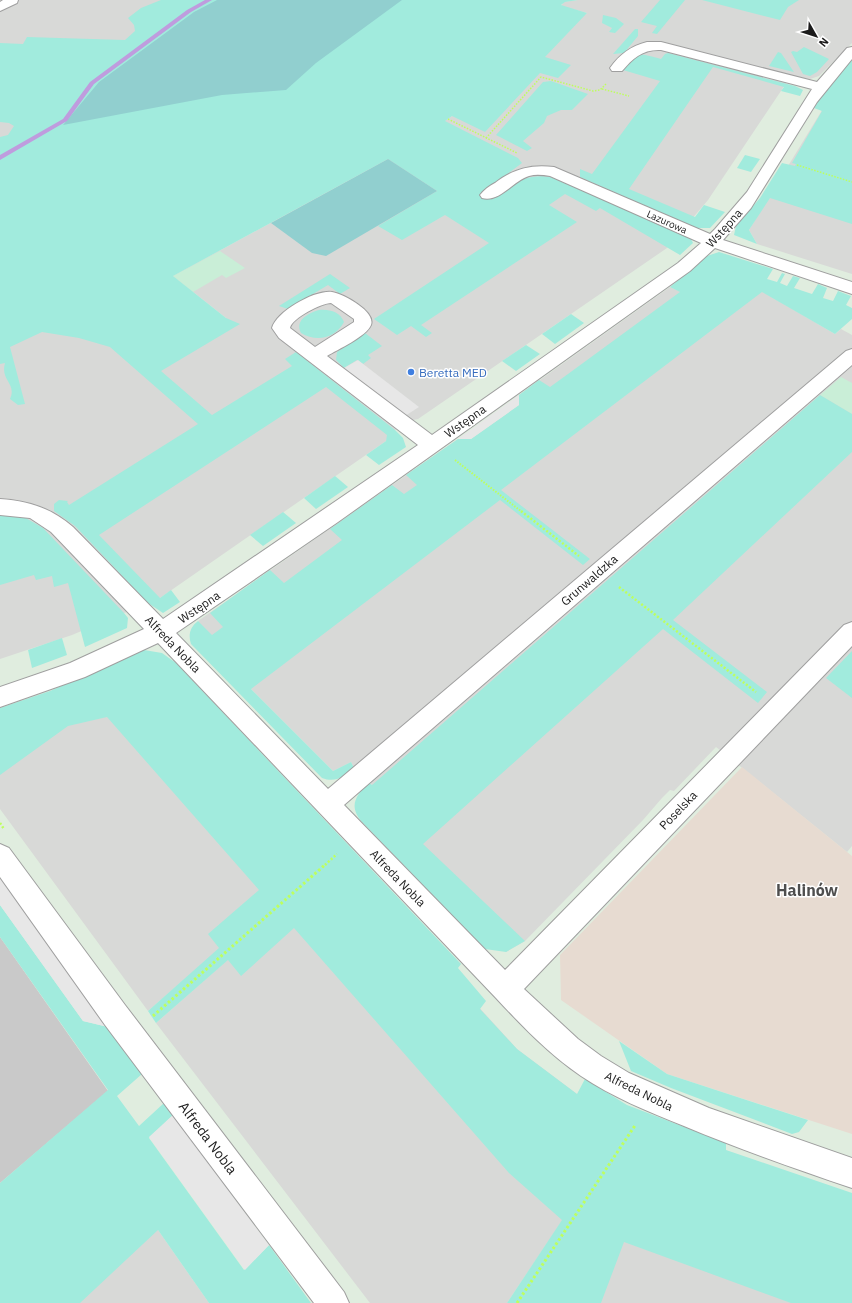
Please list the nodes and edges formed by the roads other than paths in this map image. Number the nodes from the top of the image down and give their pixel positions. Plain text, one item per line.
1 (12, 0) edge
2 (0, 8) edge
3 (852, 51) edge
4 (617, 68) road end
5 (819, 87) junction
6 (488, 195) dead end
7 (713, 242) junction
8 (852, 288) edge
9 (852, 355) edge
10 (314, 356) dead end
11 (431, 445) junction
12 (0, 507) edge
13 (161, 631) junction
14 (852, 631) edge
15 (0, 697) edge
16 (327, 805) junction
17 (0, 856) edge
18 (505, 989) junction
19 (852, 1173) edge
20 (333, 1303) edge

1 - 2 street
3 - 5 street, Wstępna
4 - 5 street
5 - 7 street, Wstępna
6 - 7 street, Lazurowa
7 - 8 street, Lazurowa
7 - 11 street, Wstępna
9 - 16 street, Grunwaldzka
10 - 11 street
11 - 13 street, Wstępna
12 - 13 street, Alfreda Nobla
13 - 15 street, Wstępna
13 - 16 street, Alfreda Nobla
14 - 18 street, Poselska
16 - 18 street, Alfreda Nobla
17 - 20 street, Alfreda Nobla
18 - 19 street, Alfreda Nobla

